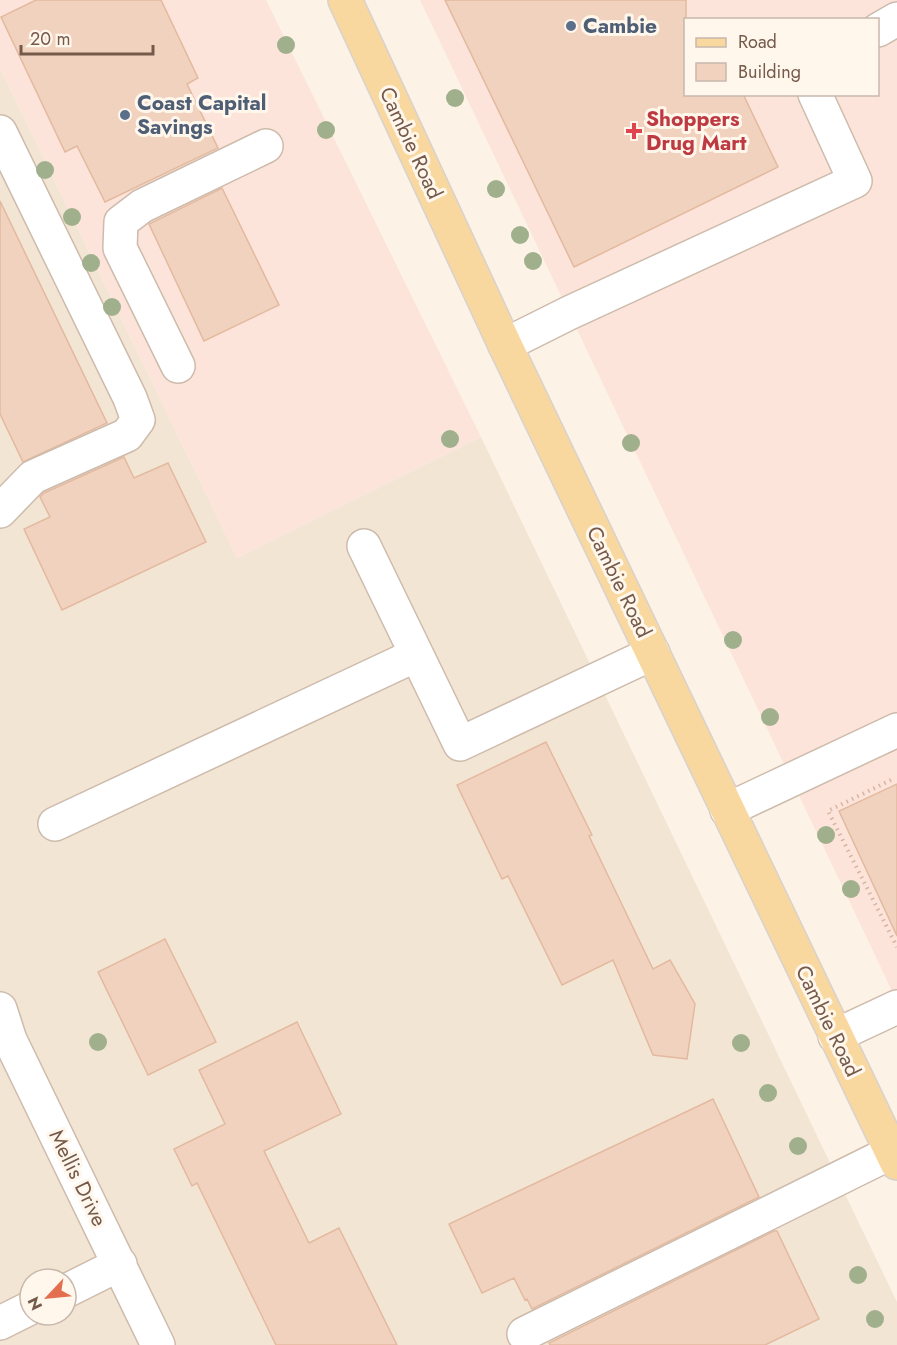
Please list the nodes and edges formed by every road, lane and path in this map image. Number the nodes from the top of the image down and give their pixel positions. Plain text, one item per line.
1 (345, 0) edge
2 (897, 19) edge
3 (879, 29) edge
4 (816, 96) edge
5 (0, 132) edge
6 (266, 146) dead end
7 (506, 345) junction
8 (178, 366) dead end
9 (0, 511) edge
10 (363, 546) dead end
11 (652, 653) junction
12 (416, 655) junction
13 (897, 730) edge
14 (897, 777) edge
15 (727, 810) junction
16 (55, 824) dead end
17 (897, 947) edge
18 (897, 1007) edge
19 (0, 1009) edge
20 (835, 1036) junction
21 (894, 1157) edge
22 (120, 1264) junction
23 (78, 1285) edge
24 (18, 1314) edge
25 (0, 1323) edge
26 (525, 1334) dead end
27 (158, 1345) edge

1 - 7 main road, Cambie Road
2 - 3 street
4 - 7 street
5 - 9 street
6 - 8 street
7 - 11 main road, Cambie Road
10 - 12 street
11 - 12 street
11 - 15 main road, Cambie Road
12 - 16 street
13 - 15 street
14 - 17 path
15 - 20 main road, Cambie Road
18 - 20 street
19 - 22 street, Mellis Drive
20 - 21 main road, Cambie Road
21 - 26 street
22 - 23 street
22 - 27 street, Mellis Drive
24 - 25 street

